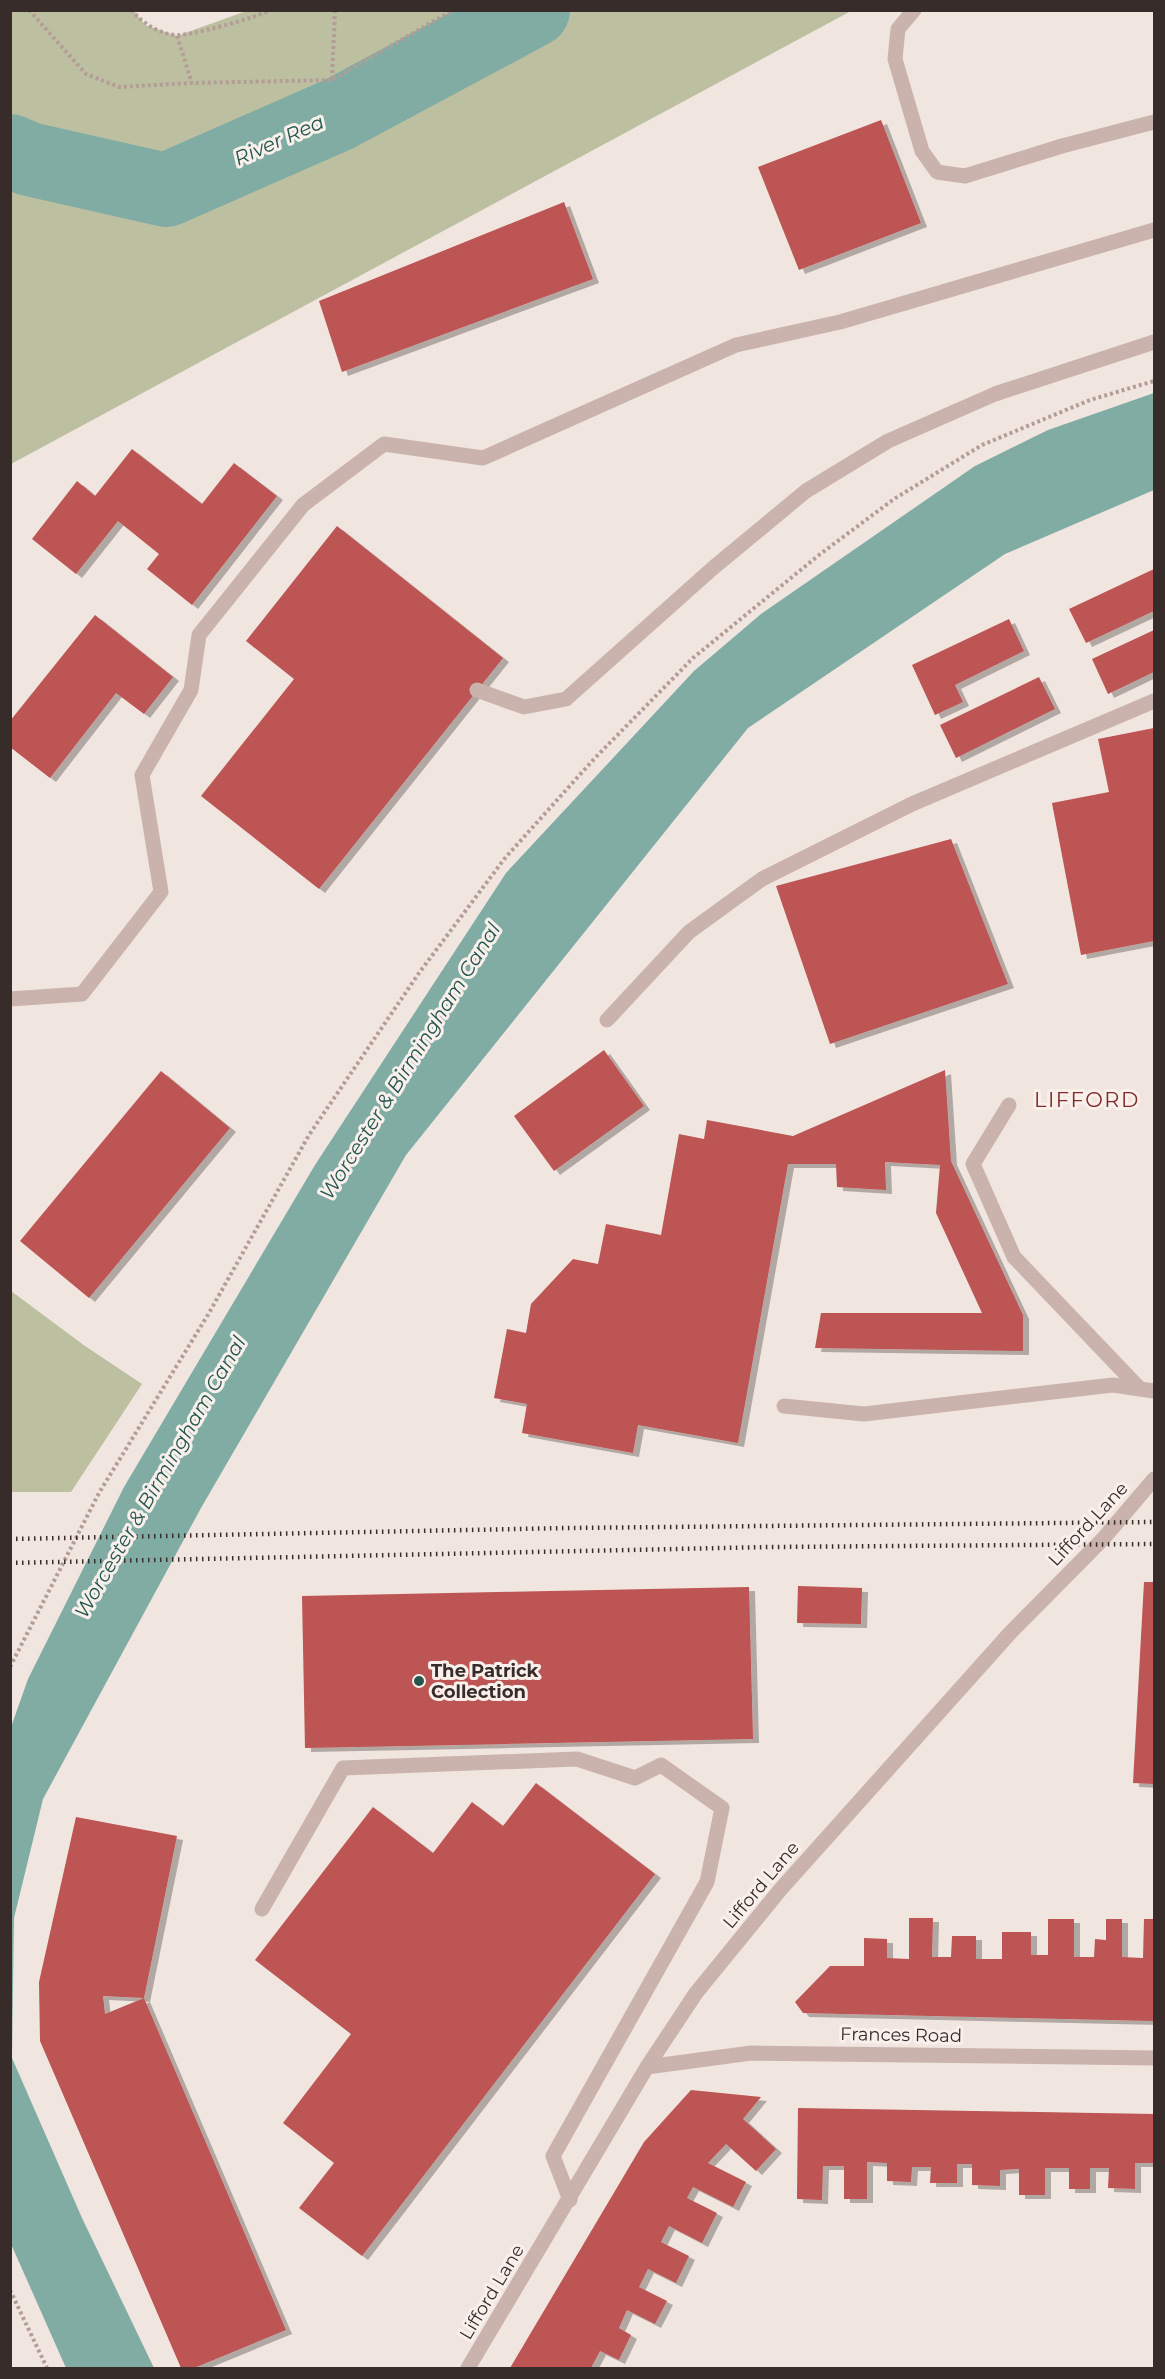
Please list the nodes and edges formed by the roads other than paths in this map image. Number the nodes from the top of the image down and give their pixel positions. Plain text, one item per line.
1 (914, 10) edge
2 (1155, 122) edge
3 (1155, 230) edge
4 (1155, 342) edge
5 (477, 690) dead end
6 (1155, 701) edge
7 (10, 999) edge
8 (607, 1020) dead end
9 (1009, 1105) dead end
10 (1147, 1390) edge
11 (784, 1406) dead end
12 (1155, 1479) edge
13 (262, 1909) dead end
14 (1155, 2058) edge
15 (647, 2067) junction
16 (570, 2200) junction
17 (468, 2368) edge

1 - 2 street
3 - 7 street
4 - 5 street
6 - 8 street
9 - 10 street
10 - 11 street
12 - 15 street, Lifford Lane
13 - 16 street
14 - 15 street, Frances Road
15 - 16 street, Lifford Lane
16 - 17 street, Lifford Lane

